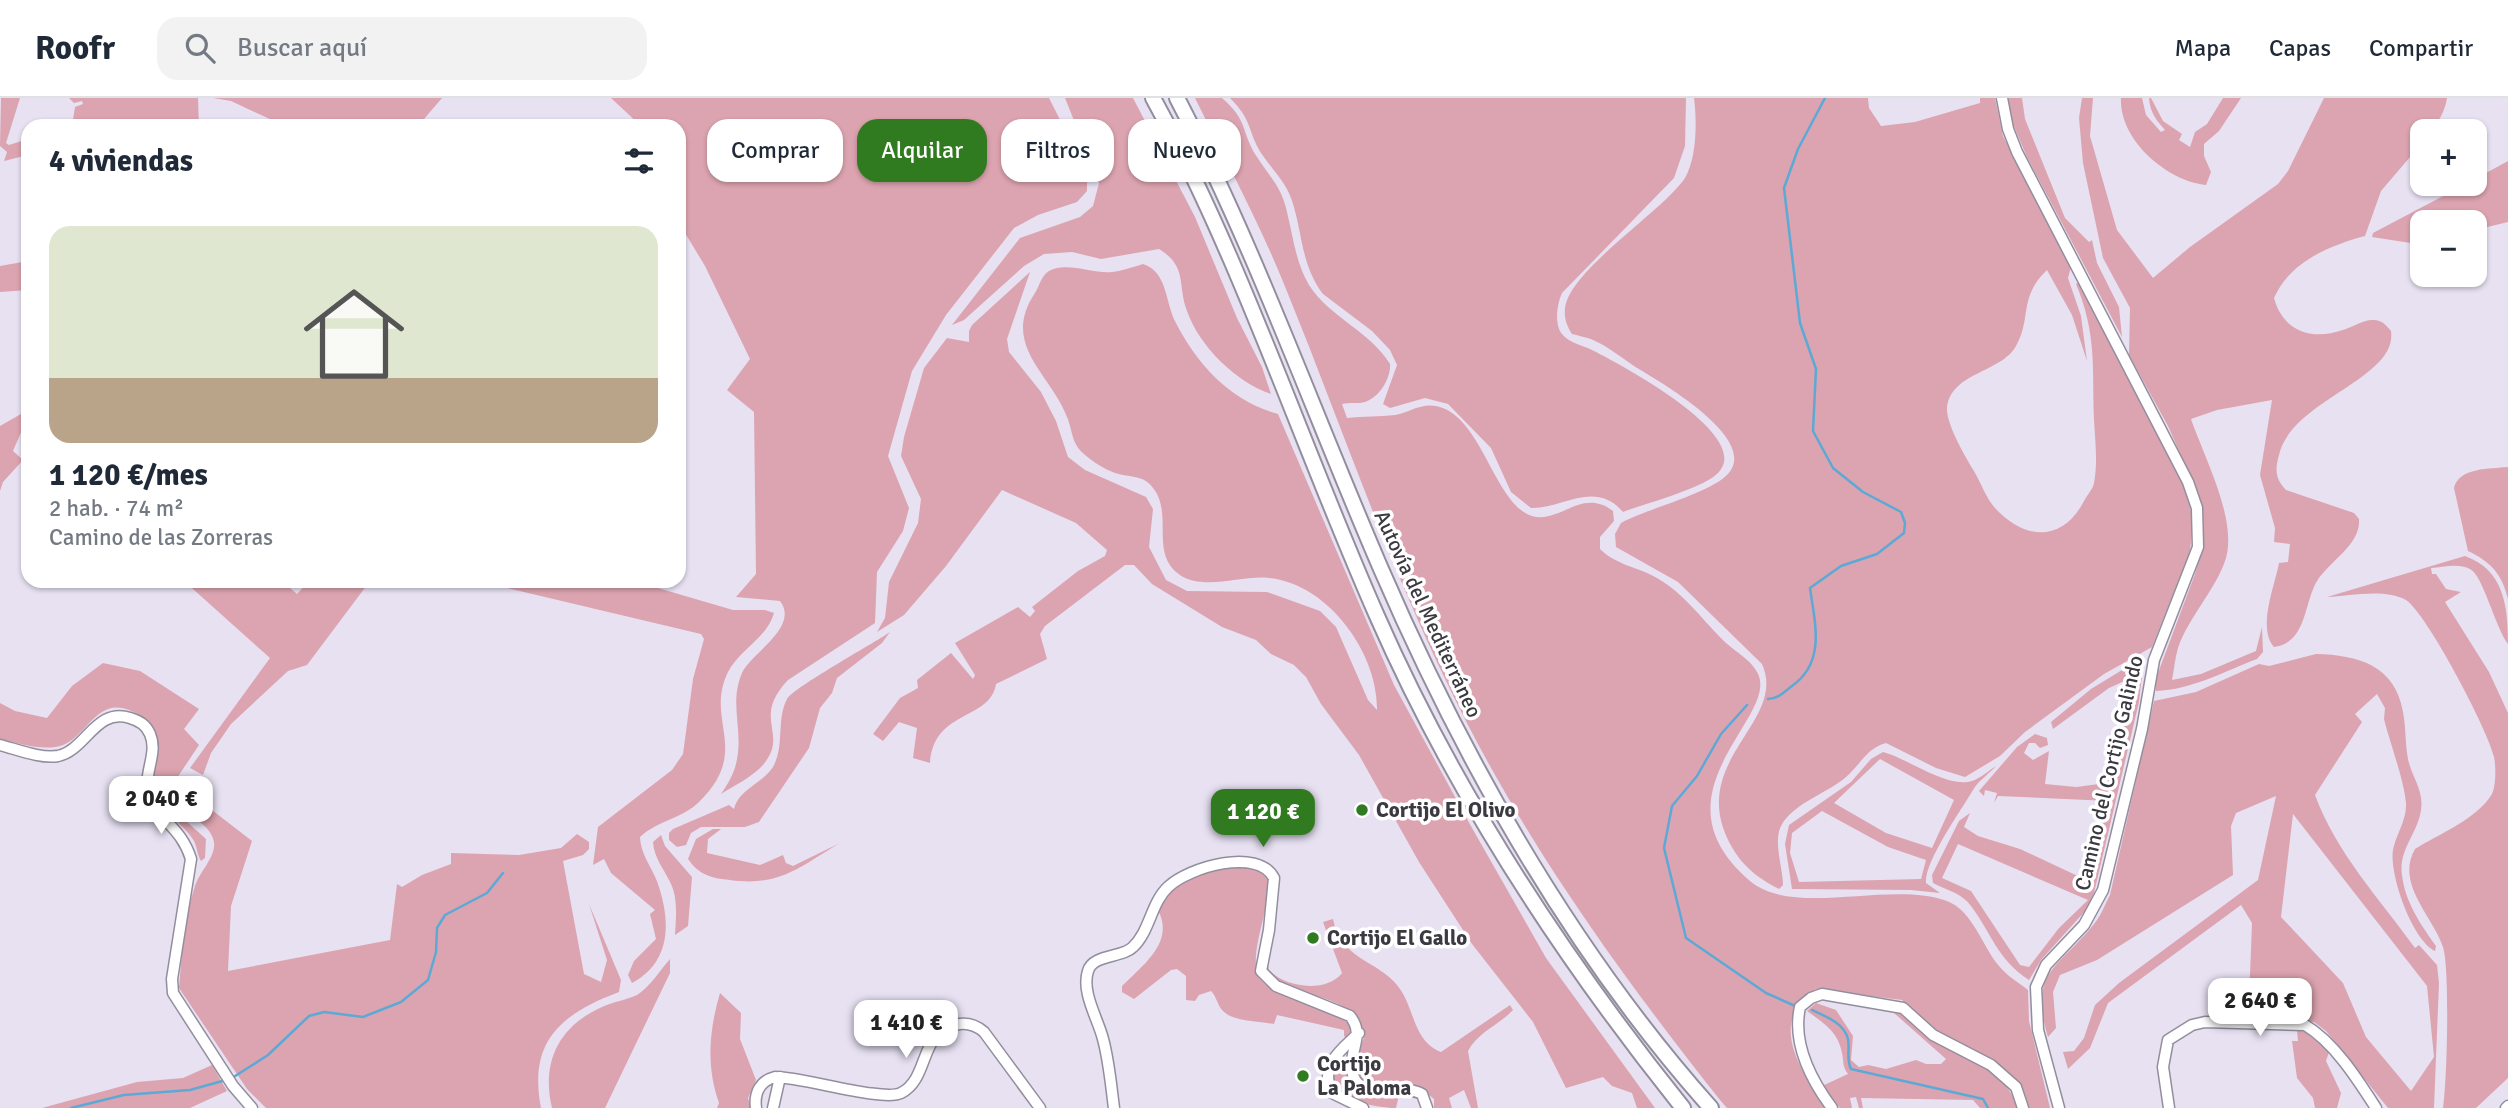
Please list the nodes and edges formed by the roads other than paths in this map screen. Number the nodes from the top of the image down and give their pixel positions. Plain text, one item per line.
1 (1153, 98) edge
2 (1177, 98) edge
3 (2002, 98) edge
4 (0, 745) edge
5 (1359, 1033) junction
6 (780, 1077) junction
7 (252, 1108) edge
8 (756, 1108) edge
9 (773, 1108) edge
10 (1041, 1108) edge
11 (1114, 1108) edge
12 (1363, 1108) edge
13 (1427, 1108) edge
14 (1684, 1108) edge
15 (1711, 1108) edge
16 (1832, 1108) edge
17 (2023, 1108) edge
18 (2059, 1108) edge
19 (2169, 1108) edge
20 (2376, 1108) edge

1 - 14 highway, Autovía del Mediterráneo
2 - 15 highway, Autovía del Mediterráneo
3 - 18 street, Camino del Cortijo Galindo
4 - 7 street
5 - 11 street
5 - 12 street
5 - 13 street
6 - 8 street
6 - 9 street
6 - 10 street
16 - 17 street
19 - 20 street

